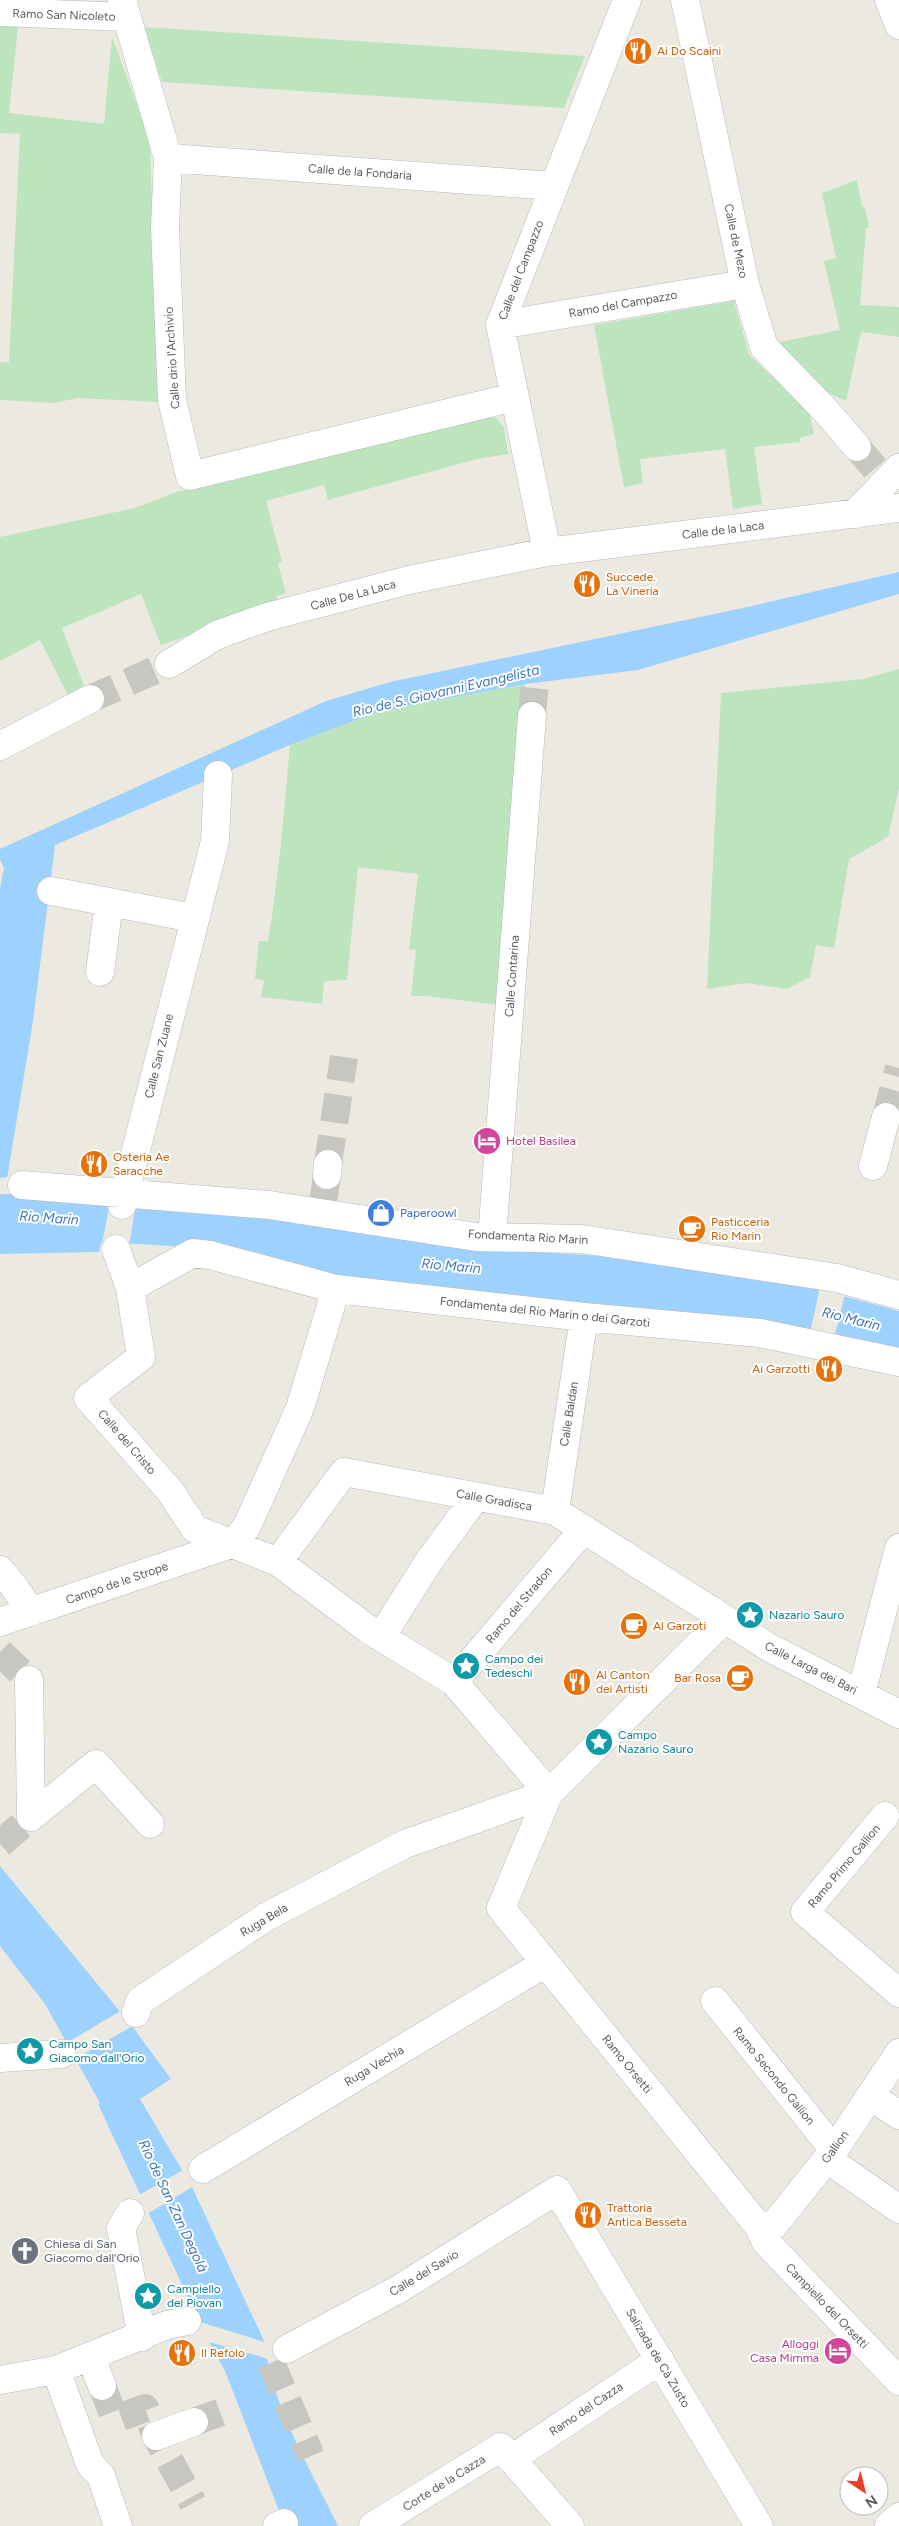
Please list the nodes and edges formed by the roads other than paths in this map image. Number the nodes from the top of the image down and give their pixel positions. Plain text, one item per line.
1 (627, 0) edge
2 (685, 0) edge
3 (889, 0) edge
4 (125, 9) edge
5 (0, 12) edge
6 (899, 25) edge
7 (168, 158) junction
8 (553, 186) junction
9 (745, 284) junction
10 (500, 325) junction
11 (514, 396) junction
12 (857, 447) tunnel mouth
13 (891, 479) edge
14 (899, 508) edge
15 (855, 514) junction
16 (547, 552) junction
17 (169, 664) tunnel mouth
18 (90, 699) tunnel mouth
19 (532, 716) tunnel mouth
20 (0, 746) edge
21 (218, 775) dead end
22 (50, 891) dead end
23 (109, 903) junction
24 (193, 918) junction
25 (100, 972) dead end
26 (886, 1118) tunnel mouth
27 (873, 1166) dead end
28 (22, 1185) dead end
29 (123, 1199) junction
30 (492, 1237) junction
31 (116, 1249) dead end
32 (130, 1288) junction
33 (336, 1289) junction
34 (899, 1295) edge
35 (584, 1317) junction
36 (899, 1362) edge
37 (476, 1497) junction
38 (554, 1511) junction
39 (584, 1529) junction
40 (240, 1534) junction
41 (899, 1548) edge
42 (273, 1559) junction
43 (0, 1570) edge
44 (31, 1612) junction
45 (725, 1618) junction
46 (0, 1622) edge
47 (374, 1633) junction
48 (29, 1680) dead end
49 (454, 1682) junction
50 (861, 1694) junction
51 (899, 1714) edge
52 (549, 1793) junction
53 (885, 1816) dead end
54 (150, 1824) dead end
55 (545, 1963) junction
56 (899, 1993) edge
57 (715, 2002) dead end
58 (136, 2012) dead end
59 (899, 2053) edge
60 (61, 2054) dead end
61 (0, 2058) edge
62 (870, 2096) junction
63 (899, 2115) edge
64 (830, 2155) junction
65 (203, 2168) dead end
66 (557, 2190) joint
67 (899, 2209) edge
68 (130, 2213) dead end
69 (759, 2227) junction
70 (187, 2321) dead end
71 (142, 2337) junction
72 (287, 2349) dead end
73 (91, 2357) junction
74 (660, 2360) junction
75 (56, 2370) junction
76 (0, 2380) edge
77 (899, 2381) edge
78 (102, 2386) tunnel mouth
79 (194, 2422) tunnel mouth
80 (156, 2436) dead end
81 (512, 2459) junction
82 (899, 2517) edge
83 (118, 2526) edge
84 (373, 2526) edge
85 (570, 2526) edge
86 (759, 2526) edge
87 (889, 2526) edge

1 - 8 street, Calle del Campazzo
2 - 9 street, Calle de Mezo
3 - 6 street
4 - 5 street, Ramo San Nicoleto
4 - 7 street, Calle drio l'Archivio
7 - 8 street, Calle de la Fondaria
7 - 11 street, Calle drio l'Archivio
8 - 10 street, Calle del Campazzo
9 - 10 street, Ramo del Campazzo
9 - 12 street, Calle de Mezo
10 - 11 street, Calle del Campazzo
11 - 16 street, Calle del Campazzo
13 - 15 street
14 - 15 street, Calle de la Laca
15 - 16 street, Calle de la Laca
16 - 17 street, Calle De La Laca
18 - 20 street
19 - 30 street, Calle Contarina
21 - 24 street, Calle San Zuane
22 - 23 street
23 - 24 street
23 - 25 street
24 - 29 street, Calle San Zuane
26 - 27 street
28 - 29 street, Fondamenta Rio Marin
29 - 30 street, Fondamenta Rio Marin
30 - 34 street, Fondamenta Rio Marin
31 - 32 street
32 - 33 street, Fondamenta del Rio Marin o dei Garzoti
32 - 40 street, Calle del Cristo
33 - 35 street, Fondamenta del Rio Marin o dei Garzoti
33 - 40 street
35 - 36 street, Fondamenta del Rio Marin o dei Garzoti
35 - 38 street, Calle Baldan
37 - 38 street, Calle Gradisca
37 - 42 street, Calle Gradisca
37 - 47 street
38 - 39 street, Calle Gradisca
39 - 45 street, Calle Gradisca
39 - 49 street, Ramo del Stradon
40 - 42 street
40 - 44 street, Campo de le Strope
41 - 50 street
42 - 47 street
43 - 44 street
44 - 46 street, Campo de le Strope
45 - 50 street, Calle Larga dei Bari
45 - 52 street
47 - 49 street
48 - 54 street
49 - 52 street
50 - 51 street, Calle Larga dei Bari
52 - 55 street, Ramo Orsetti
52 - 58 street, Ruga Bela
53 - 56 street, Ramo Primo Gallion
55 - 65 street, Ruga Vechia
55 - 69 street, Ramo Orsetti
57 - 64 street, Ramo Secondo Gallion
59 - 62 street, Gallion
60 - 61 street
62 - 63 street
62 - 64 street, Gallion
64 - 67 street, Ramo Secondo Gallion
64 - 69 street, Gallion
66 - 72 street, Calle del Savio
66 - 74 street, Salizada de Cà Zusto
68 - 71 street
69 - 77 street, Campiello del Orsetti
70 - 71 street
71 - 73 street
73 - 75 street
73 - 78 street
74 - 81 street, Ramo del Cazza
74 - 86 street, Salizada de Cà Zusto
75 - 76 street
75 - 83 street
79 - 80 street
81 - 84 street, Corte de la Cazza
81 - 85 street
82 - 87 street

